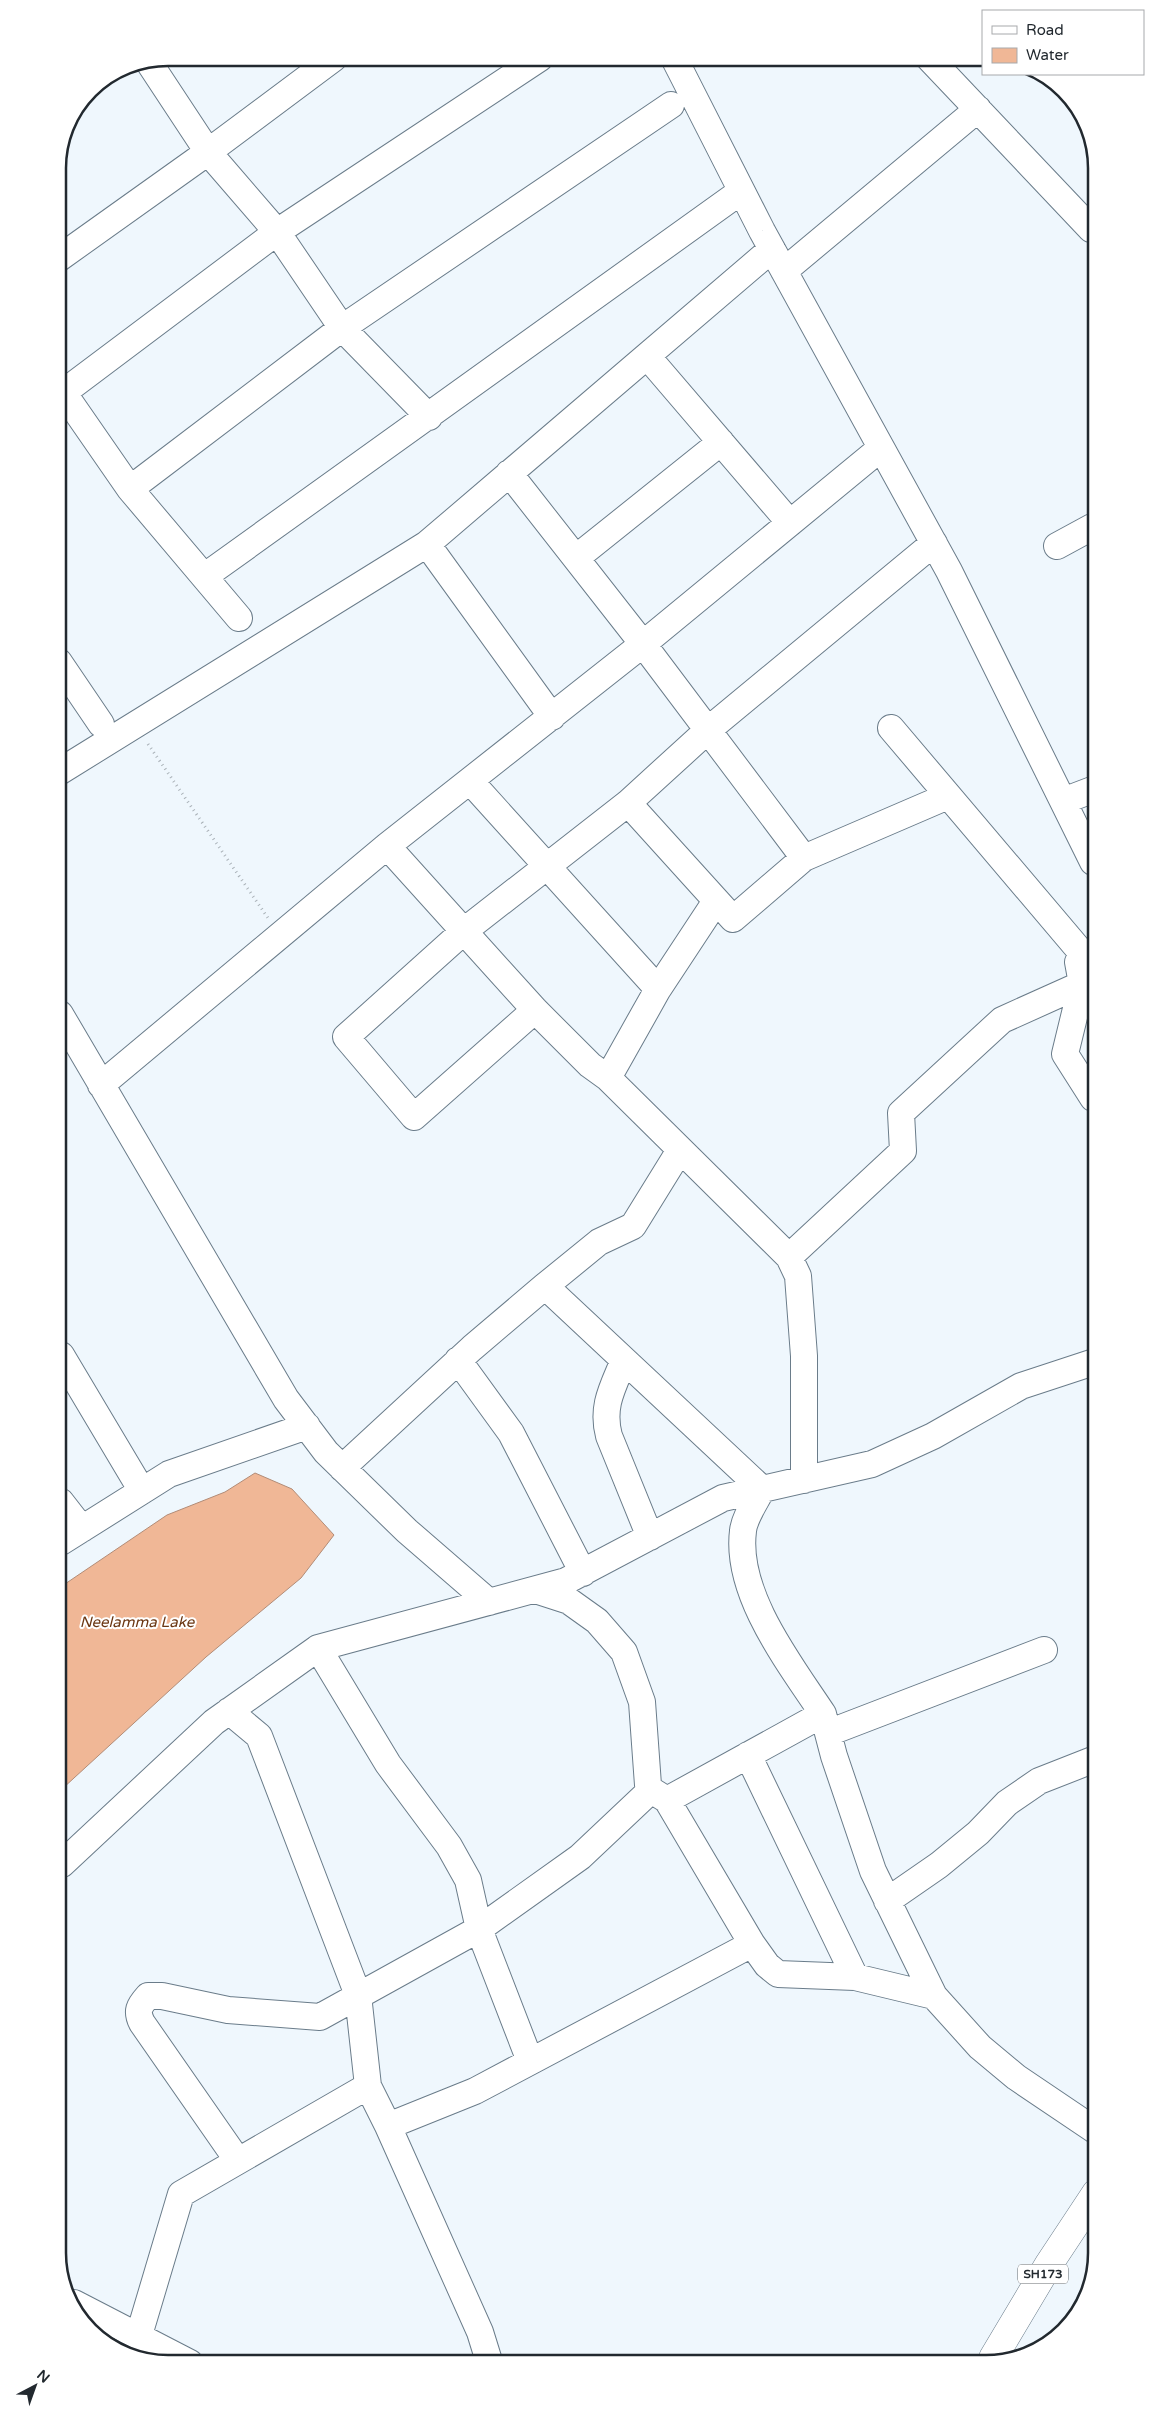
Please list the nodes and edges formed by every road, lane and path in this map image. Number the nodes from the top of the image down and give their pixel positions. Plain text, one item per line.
1 (323, 66) edge
2 (528, 66) edge
3 (678, 66) edge
4 (945, 66) edge
5 (152, 67) edge
6 (671, 105) dead end
7 (978, 109) junction
8 (208, 152) junction
9 (733, 197) dead end
10 (1088, 225) edge
11 (277, 232) junction
12 (66, 253) edge
13 (778, 260) junction
14 (342, 328) junction
15 (647, 356) junction
16 (66, 384) edge
17 (66, 395) edge
18 (429, 417) junction
19 (721, 442) junction
20 (881, 448) junction
21 (509, 473) junction
22 (130, 490) junction
23 (790, 523) junction
24 (1088, 529) edge
25 (934, 543) junction
26 (427, 544) junction
27 (1057, 546) dead end
28 (576, 558) junction
29 (205, 576) junction
30 (239, 618) dead end
31 (643, 644) junction
32 (66, 672) edge
33 (552, 717) junction
34 (101, 724) dead end
35 (135, 725) junction
36 (890, 728) dead end
37 (708, 730) junction
38 (66, 768) edge
39 (470, 781) junction
40 (1088, 792) edge
41 (948, 796) junction
42 (1063, 801) junction
43 (628, 804) junction
44 (387, 846) junction
45 (1088, 852) edge
46 (804, 858) junction
47 (547, 865) junction
48 (716, 901) junction
49 (464, 931) junction
50 (280, 936) junction
51 (1088, 954) edge
52 (1088, 957) edge
53 (1082, 984) junction
54 (658, 989) junction
55 (535, 1010) junction
56 (66, 1024) edge
57 (608, 1078) junction
58 (102, 1085) junction
59 (1088, 1090) edge
60 (680, 1150) junction
61 (789, 1257) junction
62 (545, 1286) junction
63 (458, 1360) junction
64 (624, 1360) junction
65 (66, 1363) edge
66 (1088, 1364) edge
67 (307, 1426) junction
68 (342, 1468) junction
69 (804, 1480) junction
70 (762, 1489) junction
71 (142, 1491) junction
72 (66, 1517) edge
73 (72, 1535) edge
74 (650, 1537) junction
75 (583, 1573) junction
76 (535, 1590) junction
77 (489, 1602) junction
78 (318, 1648) junction
79 (1044, 1650) dead end
80 (229, 1711) junction
81 (826, 1724) junction
82 (748, 1754) junction
83 (1088, 1762) edge
84 (659, 1795) junction
85 (66, 1860) edge
86 (887, 1902) junction
87 (479, 1929) junction
88 (752, 1944) junction
89 (855, 1976) junction
90 (358, 1995) junction
91 (934, 1996) junction
92 (530, 2061) junction
93 (368, 2086) junction
94 (388, 2126) junction
95 (1088, 2126) edge
96 (238, 2161) junction
97 (1088, 2205) edge
98 (82, 2307) edge
99 (139, 2335) junction
100 (995, 2354) edge
101 (160, 2355) edge
102 (487, 2355) edge

1 - 8 street
2 - 11 street
3 - 13 street
4 - 7 street
5 - 8 street
6 - 14 street
7 - 10 street
7 - 13 street
8 - 11 street
8 - 12 street
9 - 18 street
11 - 14 street
11 - 16 street
13 - 15 street
13 - 20 street
14 - 18 street
14 - 22 street
15 - 19 street
15 - 21 street
17 - 22 street
18 - 29 street
19 - 23 street
19 - 28 street
20 - 23 street
20 - 25 street
21 - 26 street
21 - 28 street
22 - 29 street
23 - 31 street
24 - 27 street
25 - 37 street
25 - 42 street
26 - 33 street
26 - 35 street
28 - 31 street
29 - 30 street
31 - 33 street
31 - 37 street
32 - 34 street
33 - 39 street
35 - 38 street
35 - 50 path
36 - 41 street
37 - 43 street
37 - 46 street
39 - 44 street
39 - 47 street
40 - 42 street
41 - 46 street
41 - 51 street
42 - 45 street
43 - 47 street
43 - 48 street
44 - 49 street
44 - 50 street
46 - 48 street
47 - 49 street
47 - 54 street
48 - 54 street
49 - 55 street
49 - 55 street
50 - 58 street
52 - 53 street
53 - 59 street
53 - 61 street
54 - 57 street
55 - 57 street
56 - 58 street
57 - 60 street
58 - 67 street
60 - 61 street
60 - 62 street
61 - 69 street
62 - 63 street
62 - 64 street
63 - 68 street
63 - 75 street
64 - 70 street
64 - 74 street
65 - 71 street
66 - 69 street
67 - 68 street
67 - 71 street
68 - 77 street
69 - 70 street
70 - 74 street
70 - 81 street
71 - 73 street
72 - 73 street
74 - 75 street
75 - 76 street
76 - 77 street
76 - 84 street
77 - 78 street
78 - 80 street
78 - 87 street
79 - 81 street
80 - 85 street
80 - 90 street
81 - 82 street
81 - 86 street
82 - 84 street
82 - 89 street
83 - 86 street
84 - 87 street
84 - 88 street
86 - 91 street
87 - 90 street
87 - 92 street
88 - 89 street
88 - 92 street
89 - 91 street
90 - 93 street
90 - 96 street
91 - 95 street
92 - 94 street
93 - 94 street
93 - 96 street
94 - 102 street
96 - 99 street
97 - 100 main road, SH173
98 - 99 street
99 - 101 street

